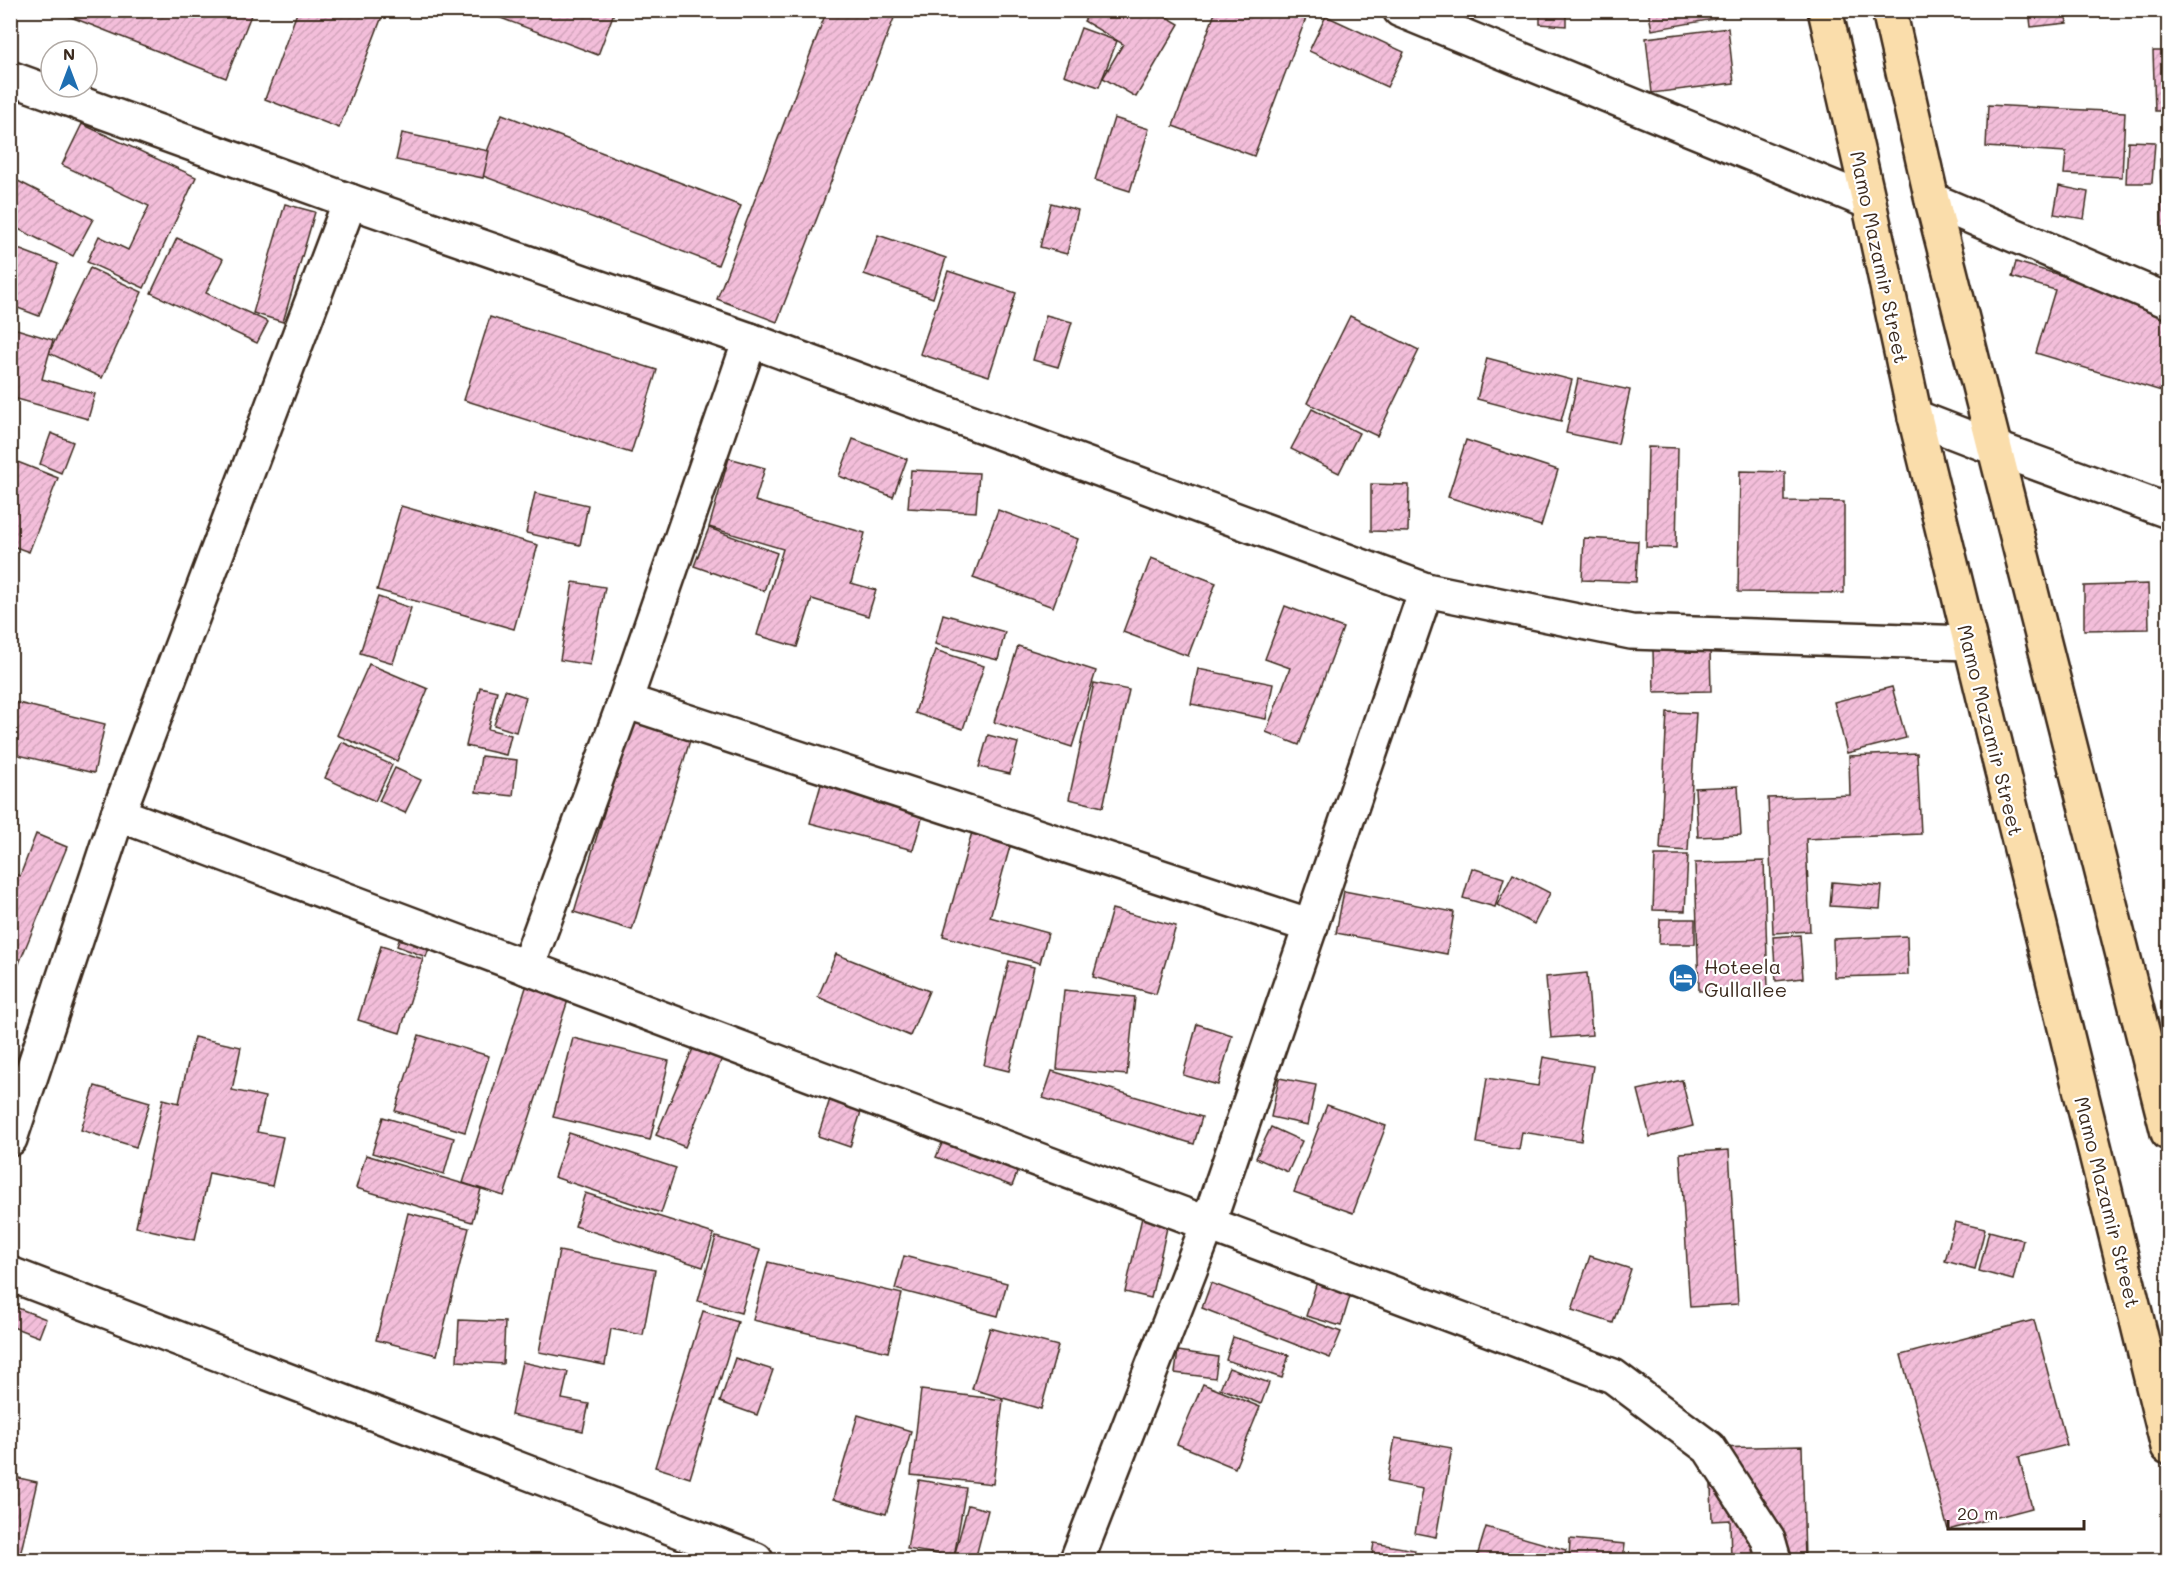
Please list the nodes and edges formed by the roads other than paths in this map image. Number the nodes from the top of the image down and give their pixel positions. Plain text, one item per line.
1 (1400, 10) edge
2 (1825, 10) edge
3 (1889, 10) edge
4 (10, 78) edge
5 (1932, 200) junction
6 (350, 201) junction
7 (1869, 202) junction
8 (2169, 301) edge
9 (750, 340) junction
10 (1915, 417) junction
11 (1995, 448) junction
12 (2169, 512) edge
13 (1426, 590) junction
14 (1969, 643) junction
15 (625, 702) junction
16 (118, 814) junction
17 (1311, 926) junction
18 (527, 968) junction
19 (2169, 1133) edge
20 (10, 1139) edge
21 (1209, 1224) junction
22 (10, 1274) edge
23 (2169, 1447) edge
24 (690, 1549) edge
25 (756, 1560) edge
26 (1077, 1560) edge
27 (1774, 1560) edge

1 - 7 street
2 - 7 main road, Mamo Mazamir Street
3 - 5 main road
4 - 6 street
5 - 8 street
5 - 11 main road
6 - 9 street
6 - 16 street
7 - 10 main road, Mamo Mazamir Street
9 - 13 street
9 - 15 street
10 - 11 street
10 - 14 main road, Mamo Mazamir Street
11 - 12 street
11 - 19 main road
13 - 14 street
13 - 17 street
14 - 23 main road, Mamo Mazamir Street
15 - 17 street
15 - 18 street
16 - 18 street
16 - 20 street
17 - 21 street
18 - 21 street
21 - 26 street
21 - 27 street
22 - 24 street
24 - 25 street

